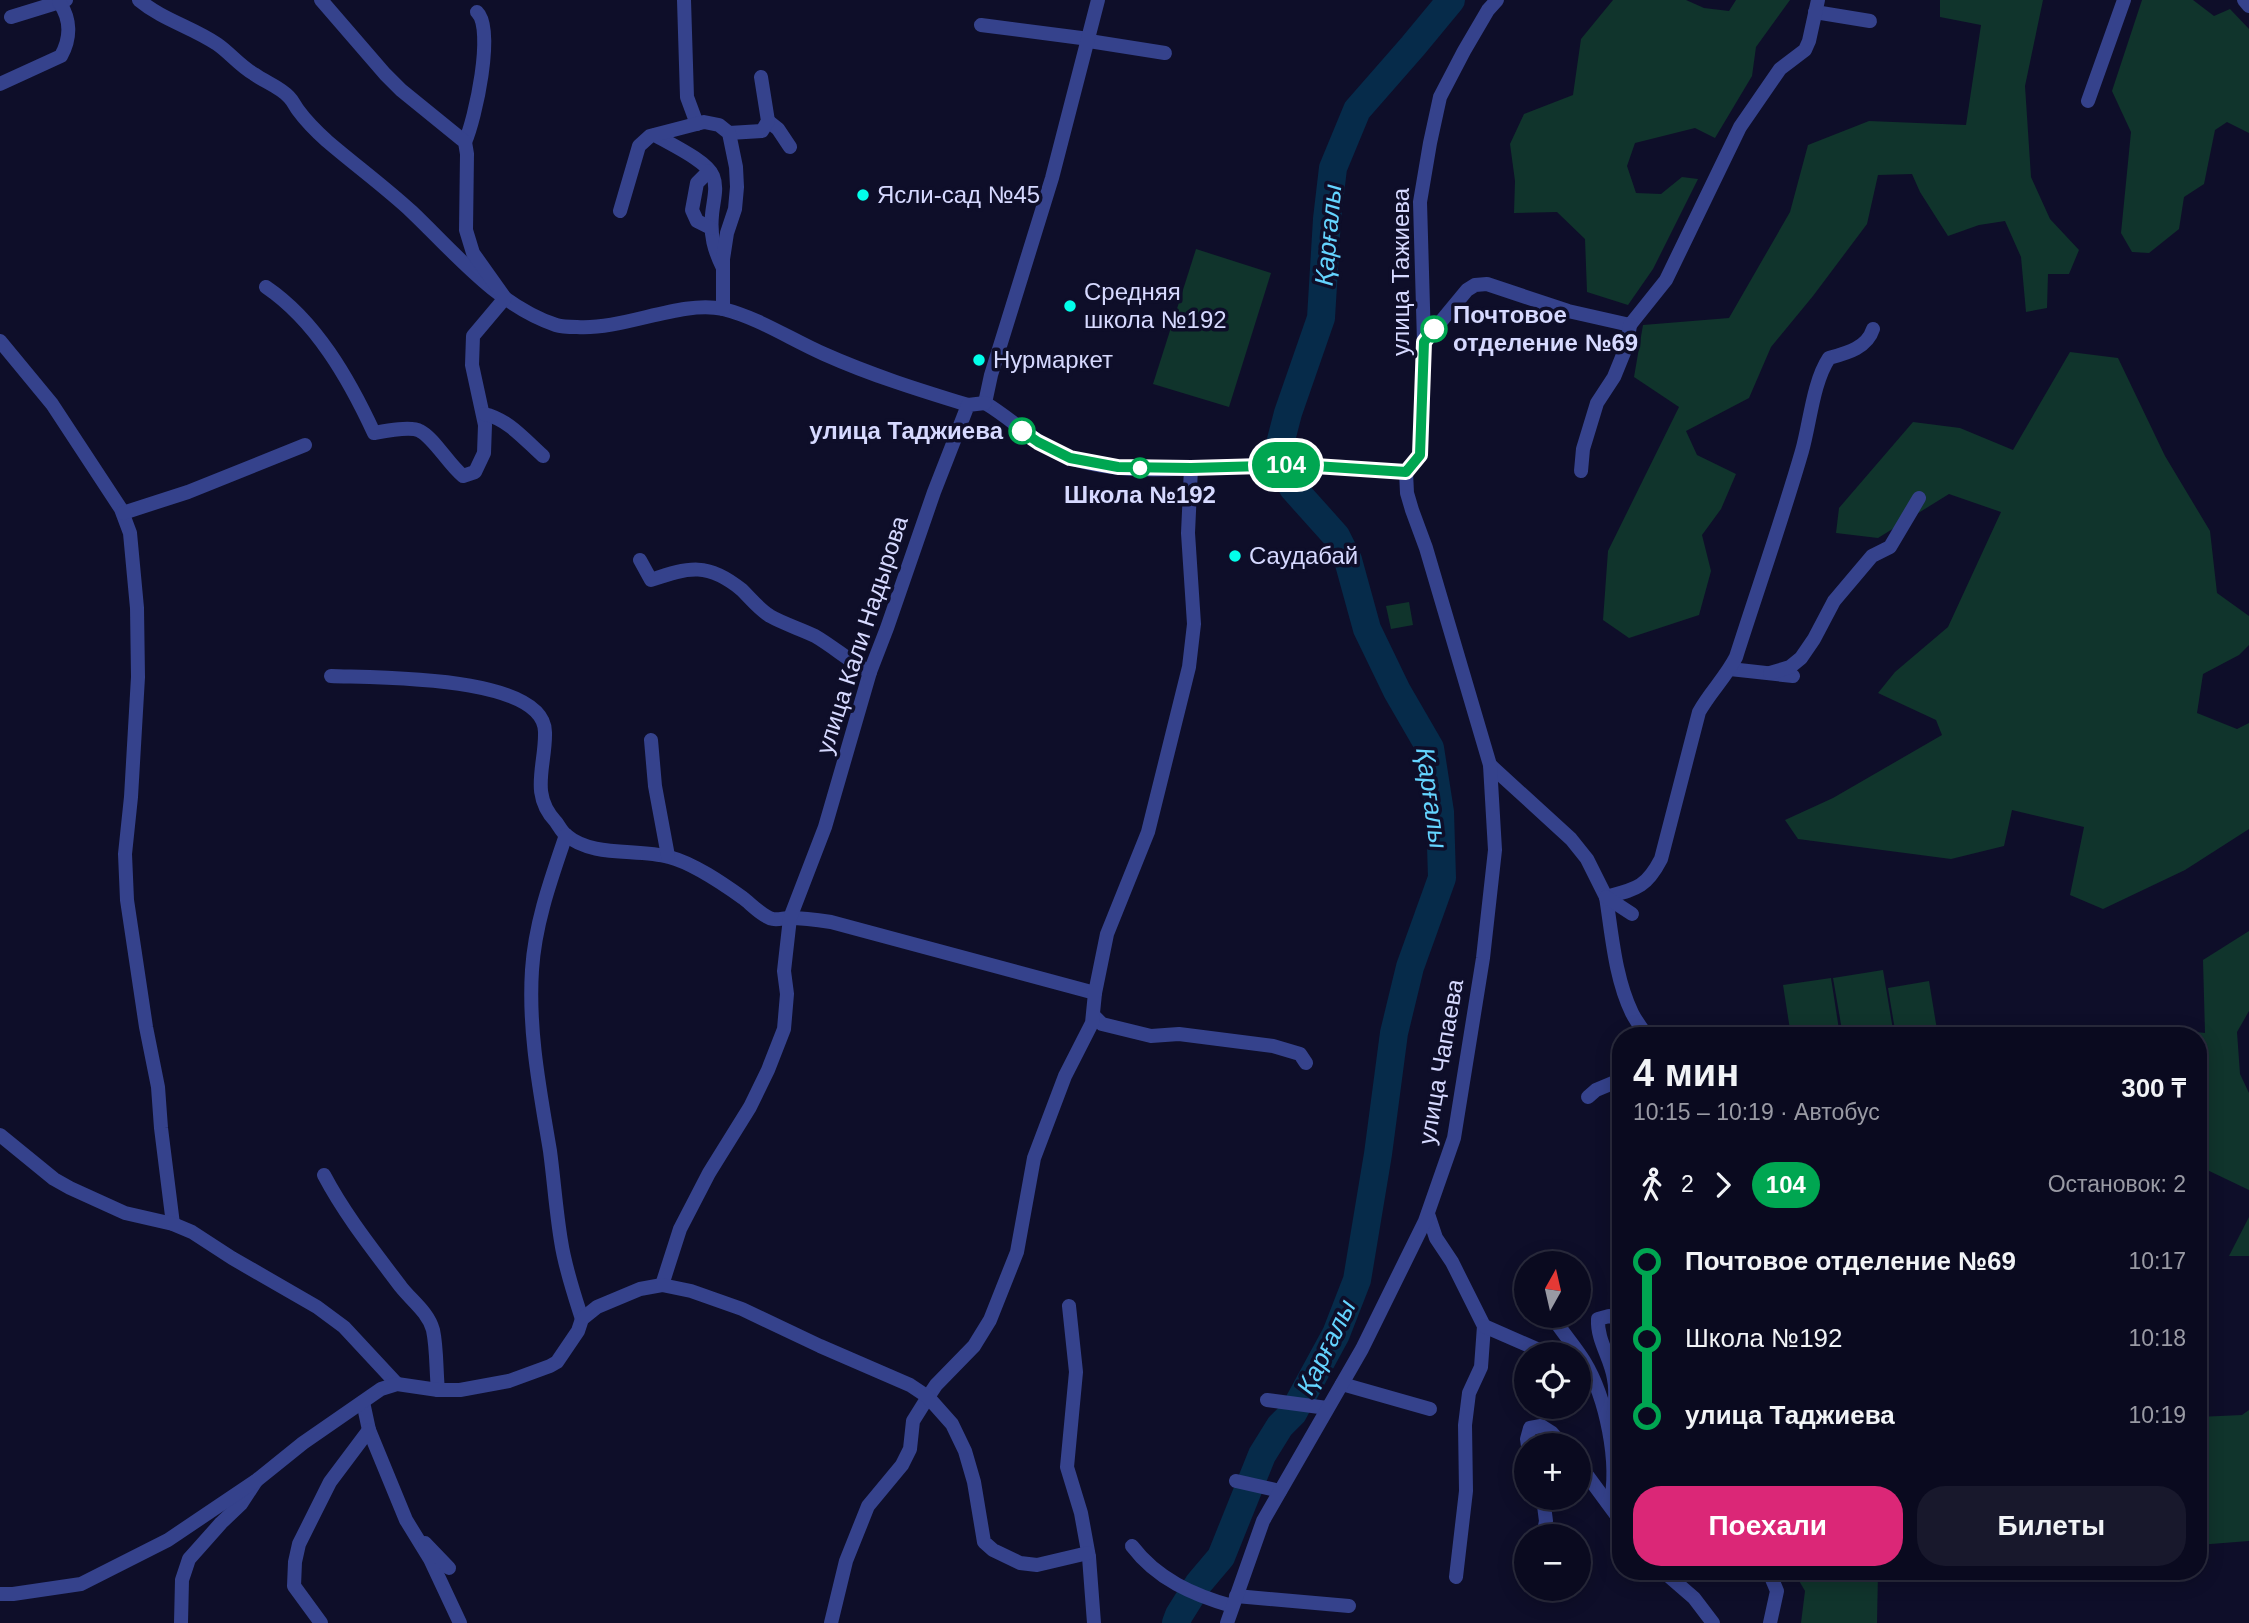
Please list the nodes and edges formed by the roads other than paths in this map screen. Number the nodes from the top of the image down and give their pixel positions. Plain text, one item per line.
1 (139, 0) edge
2 (321, 0) edge
3 (684, 0) edge
4 (1098, 0) edge
5 (1497, 0) edge
6 (2124, 0) edge
7 (2244, 0) edge
8 (63, 1) edge
9 (1817, 6) edge
10 (2249, 6) edge
11 (477, 12) dead end
12 (10, 17) dead end
13 (1870, 21) dead end
14 (981, 25) dead end
15 (1089, 40) junction
16 (1165, 53) dead end
17 (761, 77) dead end
18 (0, 84) edge
19 (2088, 101) dead end
20 (768, 121) junction
21 (697, 124) junction
22 (729, 133) junction
23 (655, 135) junction
24 (465, 142) junction
25 (790, 147) dead end
26 (620, 211) dead end
27 (724, 269) junction
28 (266, 287) dead end
29 (505, 298) junction
30 (723, 309) junction
31 (1630, 325) junction
32 (1872, 329) dead end
33 (557, 330) junction
34 (572, 336) dead end
35 (0, 341) edge
36 (1424, 342) junction
37 (985, 403) junction
38 (968, 405) junction
39 (484, 414) junction
40 (305, 445) dead end
41 (543, 456) dead end
42 (1191, 468) junction
43 (1581, 471) dead end
44 (1406, 472) junction
45 (1919, 498) dead end
46 (122, 513) junction
47 (640, 560) dead end
48 (1730, 669) junction
49 (870, 672) junction
50 (1770, 673) junction
51 (331, 676) dead end
52 (1793, 677) dead end
53 (651, 740) dead end
54 (1490, 765) junction
55 (566, 835) junction
56 (668, 856) junction
57 (1606, 897) junction
58 (1632, 914) dead end
59 (790, 918) junction
60 (1095, 993) junction
61 (1094, 1016) junction
62 (1641, 1027) edge
63 (1306, 1063) dead end
64 (1612, 1083) edge
65 (1588, 1097) dead end
66 (0, 1135) edge
67 (324, 1175) dead end
68 (1427, 1214) junction
69 (173, 1224) junction
70 (662, 1285) junction
71 (1069, 1306) dead end
72 (1612, 1317) edge
73 (582, 1319) junction
74 (1484, 1326) junction
75 (1560, 1328) edge
76 (1521, 1342) edge
77 (1612, 1372) edge
78 (1591, 1380) edge
79 (1595, 1382) junction
80 (397, 1384) junction
81 (1342, 1384) junction
82 (438, 1390) junction
83 (928, 1397) junction
84 (1266, 1401) dead end
85 (363, 1402) junction
86 (1327, 1408) junction
87 (1430, 1409) dead end
88 (1612, 1422) edge
89 (369, 1430) junction
90 (1529, 1433) edge
91 (1552, 1433) edge
92 (1609, 1435) junction
93 (1612, 1467) edge
94 (257, 1480) junction
95 (1591, 1480) edge
96 (1236, 1481) dead end
97 (1280, 1491) junction
98 (1612, 1496) edge
99 (1610, 1505) junction
100 (1612, 1508) edge
101 (418, 1540) junction
102 (1132, 1546) dead end
103 (1089, 1555) junction
104 (449, 1568) dead end
105 (1456, 1577) dead end
106 (1673, 1580) edge
107 (1772, 1580) edge
108 (0, 1594) edge
109 (1234, 1601) junction
110 (1349, 1606) dead end
111 (181, 1623) edge
112 (321, 1623) edge
113 (460, 1623) edge
114 (831, 1623) edge
115 (1094, 1623) edge
116 (1227, 1623) edge
117 (1713, 1623) edge
118 (1770, 1623) edge

1 - 29 street
2 - 24 street
3 - 21 street
4 - 15 street
5 - 36 street, улица Тажиева
6 - 19 street
7 - 10 street
8 - 12 street
8 - 18 street
9 - 13 street
9 - 31 street
11 - 24 street
14 - 15 street
15 - 16 street
15 - 37 street
17 - 20 street
20 - 22 street
20 - 25 street
21 - 22 street
21 - 23 street
22 - 27 street
23 - 26 street
23 - 27 street
24 - 29 street
27 - 30 street
28 - 39 street
29 - 33 street
29 - 39 street
30 - 33 street
30 - 38 street
31 - 36 street
31 - 43 street
32 - 48 street
33 - 34 street
35 - 46 street
36 - 44 street, улица Тажиева
37 - 38 street
37 - 42 street
38 - 49 street, улица Кали Надырова
39 - 41 street
40 - 46 street
42 - 44 street
42 - 60 street
44 - 54 street, улица Чапаева
45 - 50 street
46 - 69 street
47 - 49 street
48 - 50 street
48 - 57 street
49 - 59 street, улица Кали Надырова
50 - 52 street
51 - 55 street
53 - 56 street
54 - 57 street
54 - 68 street, улица Чапаева
55 - 56 street
55 - 73 street
56 - 59 street
57 - 58 street
57 - 62 street
59 - 60 street
59 - 70 street, улица Кали Надырова
60 - 61 street
61 - 63 street
61 - 83 street
64 - 65 street
66 - 69 street
67 - 82 street
68 - 74 street
68 - 81 street, улица Чапаева
69 - 80 street
70 - 73 street
70 - 83 street
71 - 103 street
72 - 77 street
73 - 82 street
74 - 76 street
74 - 105 street
75 - 79 street
78 - 79 street
79 - 92 street
80 - 82 street
80 - 85 street
81 - 86 street, улица Чапаева
81 - 87 street
83 - 103 street
83 - 114 street
84 - 86 street
85 - 89 street
85 - 94 street
86 - 97 street, улица Чапаева
88 - 92 street
89 - 101 street
89 - 112 street
90 - 91 street
92 - 93 street
94 - 108 street
94 - 111 street
95 - 99 street
96 - 97 street
97 - 109 street, улица Чапаева
98 - 99 street
99 - 100 street
101 - 104 street
101 - 113 street
102 - 109 street
103 - 115 street
106 - 117 street
107 - 118 street
109 - 110 street
109 - 116 street, улица Чапаева

